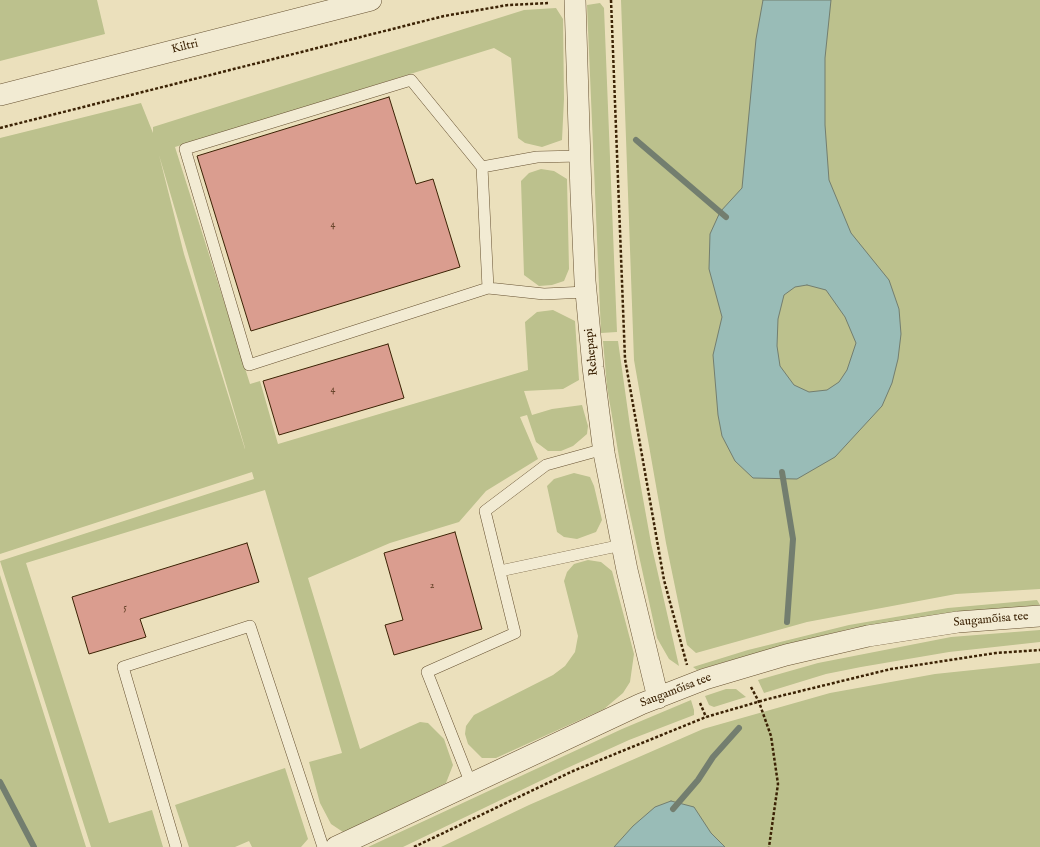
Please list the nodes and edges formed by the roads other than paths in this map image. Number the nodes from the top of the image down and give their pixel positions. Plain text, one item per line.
1 (371, 0) edge
2 (575, 0) edge
3 (0, 94) edge
4 (580, 156) junction
5 (482, 167) junction
6 (488, 288) junction
7 (586, 292) junction
8 (604, 449) junction
9 (622, 545) junction
10 (500, 571) junction
11 (1040, 616) edge
12 (658, 698) junction
13 (471, 784) junction
14 (176, 847) edge
15 (323, 847) edge
16 (336, 847) edge

1 - 3 street, Kiltri
2 - 4 street, Rehepapi
4 - 5 lane
4 - 7 street, Rehepapi
5 - 6 lane
5 - 6 lane
6 - 7 lane
7 - 8 street, Rehepapi
8 - 9 street, Rehepapi
8 - 10 lane
9 - 10 lane
9 - 12 street, Rehepapi
10 - 13 lane
11 - 12 street, Saugamõisa tee
12 - 13 street, Saugamõisa tee
13 - 16 street, Saugamõisa tee
14 - 15 lane

